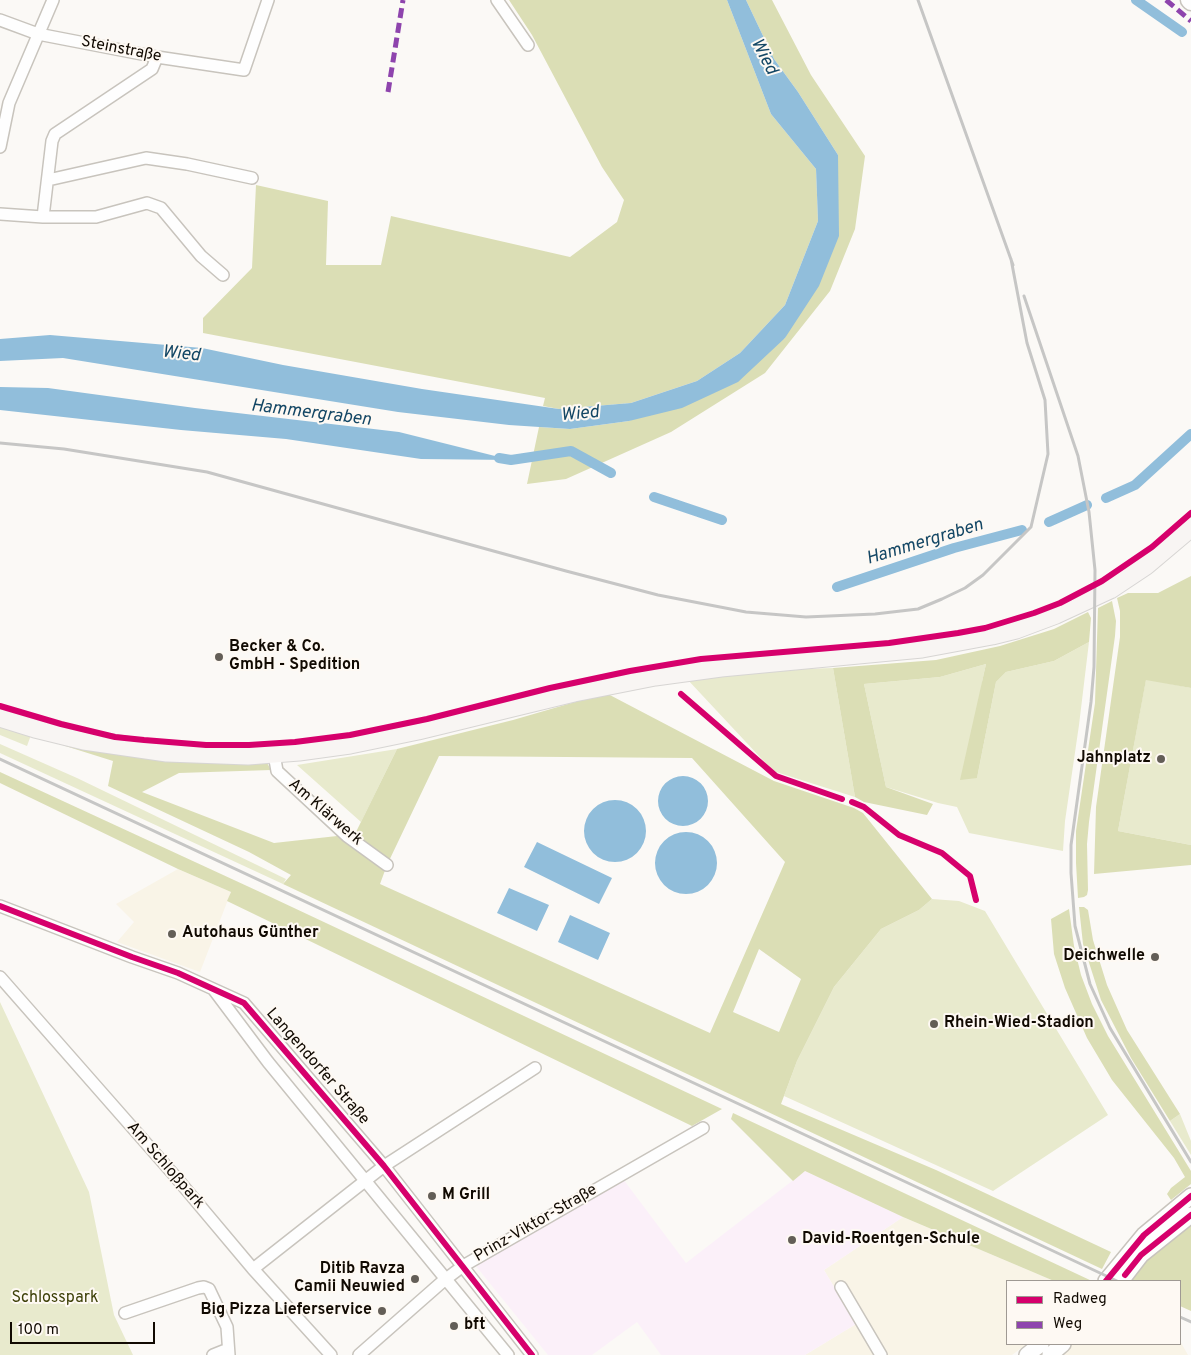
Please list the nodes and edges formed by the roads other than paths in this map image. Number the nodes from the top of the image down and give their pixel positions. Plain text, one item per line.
1 (53, 0) edge
2 (268, 0) edge
3 (497, 0) edge
4 (0, 20) edge
5 (38, 34) junction
6 (528, 45) dead end
7 (157, 57) junction
8 (4, 102) edge
9 (0, 148) edge
10 (252, 178) dead end
11 (48, 180) junction
12 (0, 214) edge
13 (43, 217) junction
14 (223, 275) dead end
15 (1191, 527) edge
16 (0, 717) edge
17 (274, 754) junction
18 (387, 865) dead end
19 (0, 906) edge
20 (0, 977) edge
21 (214, 990) junction
22 (535, 1068) dead end
23 (703, 1128) dead end
24 (384, 1166) junction
25 (364, 1182) junction
26 (1191, 1196) edge
27 (1191, 1214) edge
28 (462, 1266) junction
29 (253, 1269) junction
30 (446, 1279) junction
31 (1107, 1280) edge
32 (1122, 1280) edge
33 (841, 1287) dead end
34 (125, 1313) dead end
35 (1040, 1345) edge
36 (1063, 1345) edge
37 (229, 1352) edge
38 (213, 1355) edge
39 (331, 1355) edge
40 (359, 1355) edge
41 (508, 1355) edge
42 (532, 1355) edge
43 (881, 1355) edge
44 (1027, 1355) edge
45 (1050, 1355) edge

1 - 5 street
2 - 7 street, Steinstraße
3 - 6 street
4 - 5 street, Steinstraße
5 - 7 street, Steinstraße
5 - 8 street
7 - 11 street
8 - 9 street
10 - 11 street
11 - 13 street
12 - 13 street
13 - 14 street
15 - 17 main road
16 - 17 main road
17 - 18 street, Am Klärwerk
19 - 21 street, Langendorfer Straße
20 - 29 street, Am Schloßpark
21 - 24 street, Langendorfer Straße
21 - 25 street, Langendorfer Straße
22 - 24 street
23 - 28 street, Prinz-Viktor-Straße
24 - 25 street
24 - 28 street, Langendorfer Straße
25 - 29 street
25 - 30 street, Langendorfer Straße
26 - 31 street
27 - 32 street
28 - 30 street, Prinz-Viktor-Straße
28 - 42 street, Langendorfer Straße
29 - 39 street, Am Schloßpark
30 - 40 street, Prinz-Viktor-Straße
30 - 41 street, Langendorfer Straße
33 - 43 street
34 - 37 street
35 - 44 street
36 - 45 street
37 - 38 street

